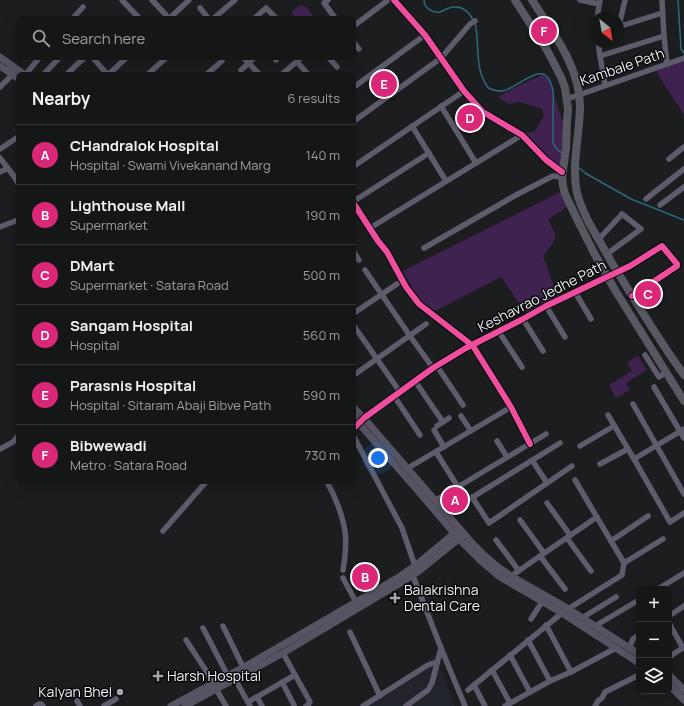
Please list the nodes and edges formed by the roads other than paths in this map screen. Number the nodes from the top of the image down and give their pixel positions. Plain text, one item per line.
1 (122, 0) edge
2 (152, 0) edge
3 (189, 0) edge
4 (388, 0) edge
5 (394, 0) edge
6 (515, 0) edge
7 (532, 0) edge
8 (580, 0) edge
9 (625, 0) edge
10 (662, 0) edge
11 (232, 1) edge
12 (324, 1) edge
13 (599, 2) edge
14 (82, 7) dead end
15 (200, 8) dead end
16 (598, 12) edge
17 (622, 12) edge
18 (662, 13) junction
19 (75, 16) edge
20 (137, 16) edge
21 (168, 16) edge
22 (206, 16) edge
23 (216, 16) edge
24 (257, 16) edge
25 (274, 16) edge
26 (334, 16) edge
27 (473, 22) dead end
28 (356, 24) edge
29 (624, 25) edge
30 (425, 35) junction
31 (664, 36) junction
32 (356, 45) edge
33 (599, 48) edge
34 (359, 49) dead end
35 (600, 56) junction
36 (0, 57) edge
37 (441, 58) junction
38 (684, 58) edge
39 (37, 60) edge
40 (57, 60) edge
41 (82, 60) edge
42 (95, 60) edge
43 (124, 60) edge
44 (164, 60) edge
45 (221, 60) edge
46 (247, 60) edge
47 (299, 60) edge
48 (331, 60) edge
49 (667, 64) junction
50 (0, 66) edge
51 (337, 67) dead end
52 (241, 70) dead end
53 (27, 72) edge
54 (46, 72) edge
55 (69, 72) edge
56 (106, 72) edge
57 (110, 72) edge
58 (150, 72) edge
59 (209, 72) edge
60 (257, 72) edge
61 (284, 72) edge
62 (307, 72) edge
63 (16, 74) edge
64 (605, 85) junction
65 (0, 86) edge
66 (356, 86) edge
67 (464, 90) junction
68 (580, 94) junction
69 (567, 98) junction
70 (441, 106) junction
71 (356, 120) edge
72 (412, 126) junction
73 (522, 135) junction
74 (16, 137) edge
75 (684, 147) edge
76 (0, 149) edge
77 (429, 153) junction
78 (0, 158) edge
79 (669, 159) dead end
80 (476, 163) junction
81 (356, 165) edge
82 (8, 168) junction
83 (684, 169) edge
84 (563, 171) junction
85 (0, 172) edge
86 (16, 174) edge
87 (446, 182) junction
88 (684, 188) edge
89 (646, 199) dead end
90 (356, 201) edge
91 (356, 205) edge
92 (660, 205) dead end
93 (16, 221) edge
94 (0, 227) edge
95 (370, 228) junction
96 (598, 240) junction
97 (424, 248) dead end
98 (607, 254) junction
99 (356, 255) edge
100 (359, 260) dead end
101 (365, 270) dead end
102 (617, 272) junction
103 (608, 276) junction
104 (397, 284) dead end
105 (576, 292) junction
106 (381, 294) junction
107 (632, 296) junction
108 (546, 306) junction
109 (356, 312) edge
110 (591, 318) dead end
111 (523, 319) junction
112 (426, 324) dead end
113 (356, 329) edge
114 (499, 332) junction
115 (410, 336) junction
116 (565, 337) dead end
117 (543, 351) dead end
118 (645, 354) dead end
119 (377, 358) junction
120 (435, 367) junction
121 (522, 367) dead end
122 (667, 372) junction
123 (356, 374) edge
124 (684, 375) edge
125 (416, 381) junction
126 (654, 387) dead end
127 (400, 392) junction
128 (394, 396) junction
129 (684, 401) edge
130 (633, 404) dead end
131 (463, 405) dead end
132 (511, 408) junction
133 (608, 415) dead end
134 (461, 416) dead end
135 (449, 418) dead end
136 (358, 422) edge
137 (438, 426) junction
138 (614, 426) junction
139 (682, 430) edge
140 (471, 431) junction
141 (546, 434) dead end
142 (420, 435) dead end
143 (16, 438) edge
144 (684, 438) edge
145 (356, 440) edge
146 (497, 440) dead end
147 (560, 443) dead end
148 (530, 444) junction
149 (580, 446) dead end
150 (657, 446) junction
151 (444, 447) junction
152 (628, 448) junction
153 (0, 449) edge
154 (436, 452) junction
155 (507, 457) junction
156 (634, 459) junction
157 (532, 460) junction
158 (600, 464) dead end
159 (572, 466) dead end
160 (408, 468) junction
161 (575, 480) dead end
162 (547, 483) junction
163 (204, 484) edge
164 (328, 484) edge
165 (458, 487) junction
166 (684, 494) edge
167 (472, 497) junction
168 (436, 500) junction
169 (546, 502) dead end
170 (447, 513) junction
171 (684, 513) edge
172 (648, 516) dead end
173 (597, 517) junction
174 (520, 520) dead end
175 (163, 531) dead end
176 (459, 534) junction
177 (569, 536) junction
178 (663, 539) dead end
179 (496, 540) dead end
180 (610, 541) junction
181 (542, 555) junction
182 (624, 563) junction
183 (416, 566) junction
184 (343, 570) dead end
185 (519, 571) junction
186 (591, 571) dead end
187 (684, 573) edge
188 (413, 576) junction
189 (343, 578) dead end
190 (510, 579) junction
191 (663, 586) edge
192 (565, 589) dead end
193 (616, 597) dead end
194 (356, 602) junction
195 (542, 602) junction
196 (636, 602) edge
197 (684, 606) edge
198 (565, 611) junction
199 (672, 614) edge
200 (582, 618) junction
201 (531, 619) dead end
202 (546, 625) junction
203 (223, 626) dead end
204 (595, 626) junction
205 (203, 628) dead end
206 (672, 629) edge
207 (350, 632) dead end
208 (636, 637) edge
209 (186, 640) dead end
210 (528, 640) junction
211 (684, 647) edge
212 (441, 648) junction
213 (616, 648) junction
214 (629, 648) junction
215 (282, 652) junction
216 (636, 652) edge
217 (510, 655) junction
218 (672, 655) edge
219 (636, 661) edge
220 (437, 662) junction
221 (254, 665) junction
222 (243, 667) junction
223 (492, 670) junction
224 (571, 672) junction
225 (295, 675) junction
226 (228, 676) junction
227 (636, 676) edge
228 (672, 678) edge
229 (235, 679) junction
230 (550, 681) junction
231 (282, 682) junction
232 (474, 685) junction
233 (215, 686) junction
234 (672, 688) edge
235 (468, 690) dead end
236 (684, 690) edge
237 (530, 692) junction
238 (380, 696) junction
239 (257, 697) junction
240 (116, 699) dead end
241 (684, 700) edge
242 (249, 704) edge
243 (309, 705) edge
244 (507, 705) edge
245 (36, 706) edge
246 (43, 706) edge
247 (104, 706) edge
248 (171, 706) edge
249 (186, 706) edge
250 (226, 706) edge
251 (262, 706) edge
252 (294, 706) edge
253 (363, 706) edge
254 (406, 706) edge
255 (465, 706) edge
256 (485, 706) edge
257 (595, 706) edge

1 - 20 street
2 - 21 street
3 - 21 street
4 - 28 street
5 - 30 street
6 - 69 highway
7 - 68 highway
8 - 13 street
9 - 17 street
10 - 18 street
11 - 23 street
12 - 26 street
13 - 16 street
14 - 19 street
15 - 22 street
18 - 29 street
18 - 31 street
24 - 25 street
27 - 37 street
30 - 37 street
30 - 66 street
31 - 35 street
31 - 49 street
32 - 34 street
33 - 35 street
35 - 64 street
36 - 63 main road
37 - 67 street
37 - 71 street
38 - 49 street, Kambale Path
39 - 53 street
40 - 54 street
41 - 55 street
42 - 56 street
43 - 57 street
44 - 58 street
45 - 59 street
46 - 52 street
46 - 60 street
47 - 61 street
47 - 62 street
48 - 51 street
49 - 64 street, Kambale Path
50 - 63 main road
63 - 65 street
64 - 68 street, Kambale Path
67 - 70 street
67 - 73 street
68 - 69 street, Kambale Path
68 - 96 highway
69 - 84 highway
70 - 72 street
70 - 80 street
72 - 77 street
72 - 81 street
73 - 80 street
73 - 84 street
74 - 76 street
75 - 79 street
77 - 87 street
77 - 90 street
78 - 82 street
80 - 87 street
82 - 85 street
82 - 86 street
83 - 89 street
84 - 97 street
84 - 103 highway
87 - 95 street
88 - 92 street
91 - 95 street
93 - 94 street
95 - 132 street
96 - 98 highway
96 - 98 street
98 - 102 highway
99 - 100 street
101 - 106 street
102 - 103 street, Keshavrao Jedhe Path
102 - 107 highway
102 - 107 street, Keshavrao Jedhe Path
103 - 105 street, Keshavrao Jedhe Path
103 - 122 highway
104 - 106 street
105 - 108 street, Keshavrao Jedhe Path
105 - 110 street
106 - 109 street
106 - 115 street
107 - 124 highway
108 - 111 street, Keshavrao Jedhe Path
108 - 116 street
111 - 114 street, Keshavrao Jedhe Path
111 - 117 street
112 - 115 street
113 - 119 street
114 - 120 street, Keshavrao Jedhe Path, bridge
114 - 121 street
115 - 119 street
115 - 120 street
118 - 122 street
119 - 123 street
119 - 127 street
120 - 125 street, Keshavrao Jedhe Path
120 - 131 street
122 - 129 highway
125 - 127 street, Keshavrao Jedhe Path
125 - 137 street
126 - 139 street
127 - 128 street, Keshavrao Jedhe Path
128 - 136 street, Keshavrao Jedhe Path
128 - 142 street
130 - 150 street
132 - 140 street
132 - 148 street
133 - 138 street
134 - 140 street
135 - 137 street
136 - 160 main road
136 - 176 main road
137 - 151 street
138 - 149 street
138 - 152 street
139 - 144 street
139 - 150 street
140 - 151 street
141 - 148 street
143 - 153 street
145 - 183 street
146 - 155 street
147 - 157 street
148 - 155 street
150 - 156 street
150 - 166 street
151 - 154 street
152 - 156 street
152 - 158 street
154 - 160 street
154 - 165 street
155 - 165 street
156 - 171 street
157 - 162 street
157 - 167 street
159 - 162 street
160 - 168 main road
161 - 173 street
162 - 167 street
163 - 175 street
164 - 184 street
165 - 168 street
167 - 170 street
168 - 170 main road
169 - 177 street
170 - 176 main road
172 - 180 street
173 - 177 street
173 - 180 street
174 - 181 street
176 - 183 main road
176 - 188 main road
176 - 190 main road
177 - 181 street
177 - 186 street
178 - 182 street
179 - 185 street
180 - 182 street
181 - 185 street
181 - 192 street
182 - 198 street
183 - 194 main road
185 - 190 street
187 - 191 street
188 - 212 street
188 - 215 main road
189 - 194 street
190 - 195 main road
190 - 198 main road
193 - 200 street
194 - 221 main road
195 - 198 main road
195 - 201 street
196 - 204 street
197 - 199 street
198 - 200 main road
198 - 202 street
198 - 213 main road
200 - 204 main road
202 - 210 street
202 - 224 street
203 - 222 street
204 - 214 main road
205 - 226 street
206 - 211 street
207 - 238 street
208 - 214 street
209 - 233 street
210 - 217 street
210 - 230 street
211 - 218 street
212 - 220 street
212 - 255 street
213 - 219 main road
213 - 224 street
214 - 216 main road
215 - 221 main road
215 - 225 street
217 - 223 street
217 - 237 street
220 - 238 street
220 - 254 street
221 - 222 main road
221 - 229 main road
222 - 226 main road
223 - 232 street
223 - 244 street
224 - 230 street
225 - 231 street
225 - 243 street
226 - 233 main road
227 - 257 street
228 - 236 main road
229 - 233 main road
229 - 242 street
230 - 237 street
231 - 239 street
231 - 252 street
232 - 235 street
232 - 256 street
233 - 248 main road
233 - 249 main road
233 - 250 street
234 - 241 main road
237 - 244 street
238 - 253 street
239 - 242 street
239 - 251 street
240 - 247 street
245 - 246 street

